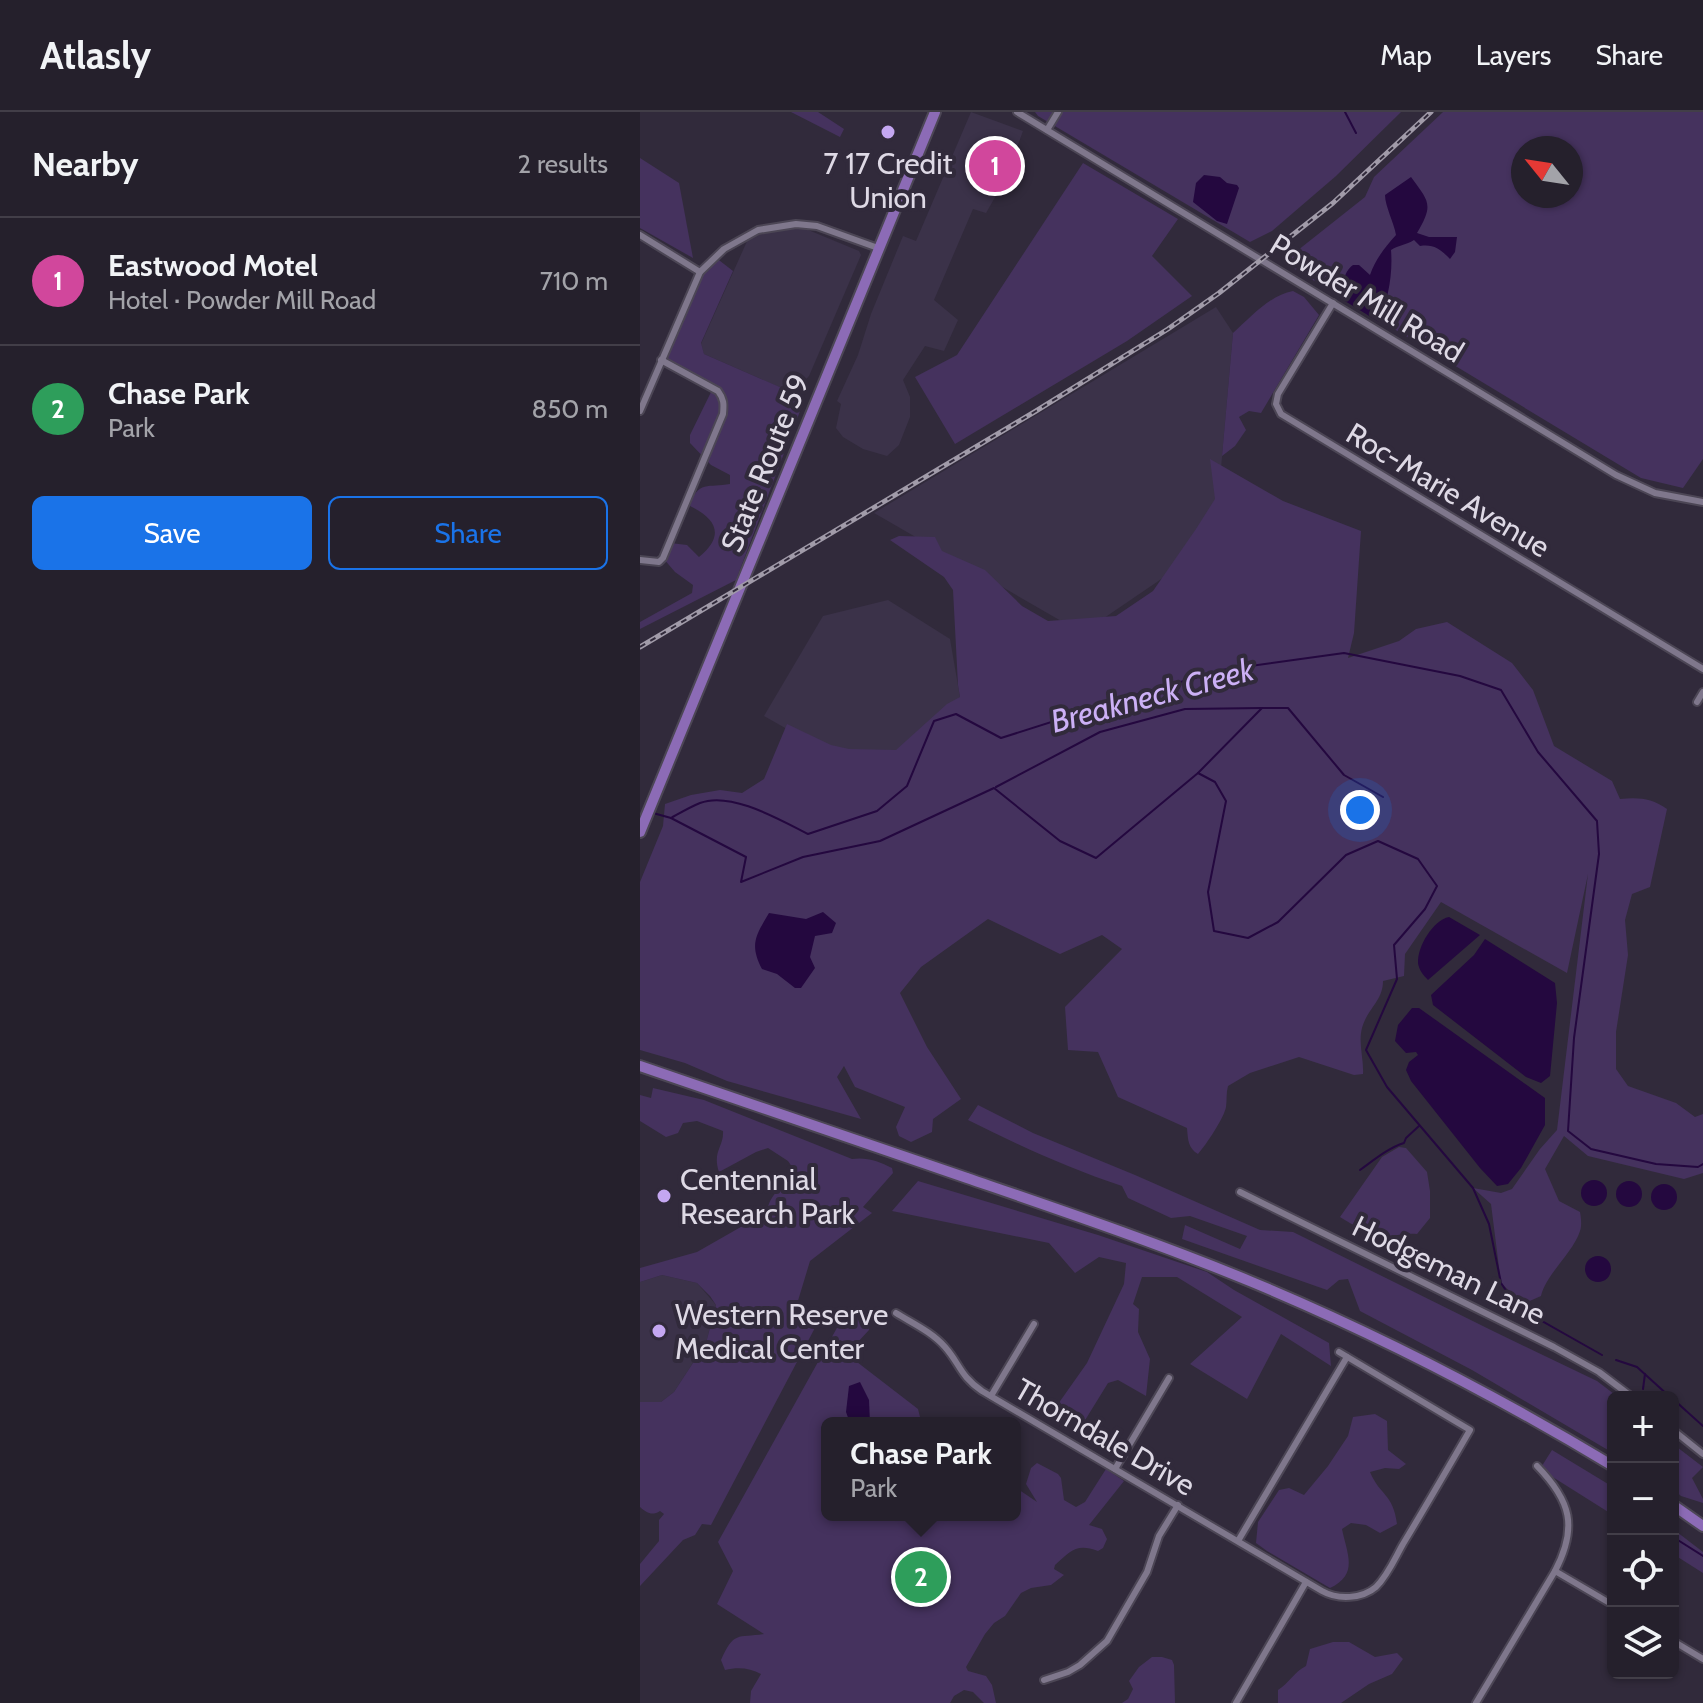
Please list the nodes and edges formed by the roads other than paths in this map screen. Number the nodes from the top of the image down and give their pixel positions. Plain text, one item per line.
1 (935, 112) edge
2 (1017, 112) edge
3 (1058, 112) edge
4 (1047, 130) junction
5 (640, 235) edge
6 (878, 248) junction
7 (700, 272) junction
8 (1333, 303) junction
9 (661, 360) junction
10 (640, 411) edge
11 (1703, 502) edge
12 (640, 560) edge
13 (1703, 669) edge
14 (1703, 692) edge
15 (1697, 702) dead end
16 (640, 832) edge
17 (640, 1066) edge
18 (1240, 1192) dead end
19 (896, 1313) dead end
20 (1034, 1324) dead end
21 (1339, 1352) dead end
22 (1347, 1357) junction
23 (1169, 1378) dead end
24 (1624, 1391) edge
25 (991, 1396) junction
26 (1679, 1435) edge
27 (1703, 1454) edge
28 (1608, 1463) edge
29 (1537, 1466) dead end
30 (1115, 1469) junction
31 (1178, 1505) junction
32 (1679, 1509) edge
33 (1703, 1526) edge
34 (1238, 1541) junction
35 (1555, 1571) junction
36 (1306, 1582) junction
37 (1607, 1601) edge
38 (1679, 1645) edge
39 (1703, 1659) edge
40 (1044, 1680) dead end
41 (1236, 1703) edge
42 (1476, 1703) edge

1 - 6 main road, State Route 59
2 - 4 street, Powder Mill Road
3 - 4 street
4 - 8 street, Powder Mill Road
5 - 7 street
6 - 7 street
6 - 16 main road, State Route 59
7 - 9 street
8 - 11 street, Powder Mill Road
8 - 13 street, Roc-Marie Avenue
9 - 10 street
9 - 12 street
14 - 15 street
17 - 28 main road
18 - 24 street, Hodgeman Lane
19 - 25 street, Thorndale Drive
20 - 25 street
21 - 22 street
22 - 34 street
22 - 36 street, Thorndale Drive
23 - 30 street
25 - 30 street, Thorndale Drive
26 - 27 street
29 - 35 street
30 - 31 street, Thorndale Drive
31 - 34 street, Thorndale Drive
31 - 40 street
32 - 33 main road
34 - 36 street, Thorndale Drive
35 - 37 street
35 - 42 street
36 - 41 street
38 - 39 street

